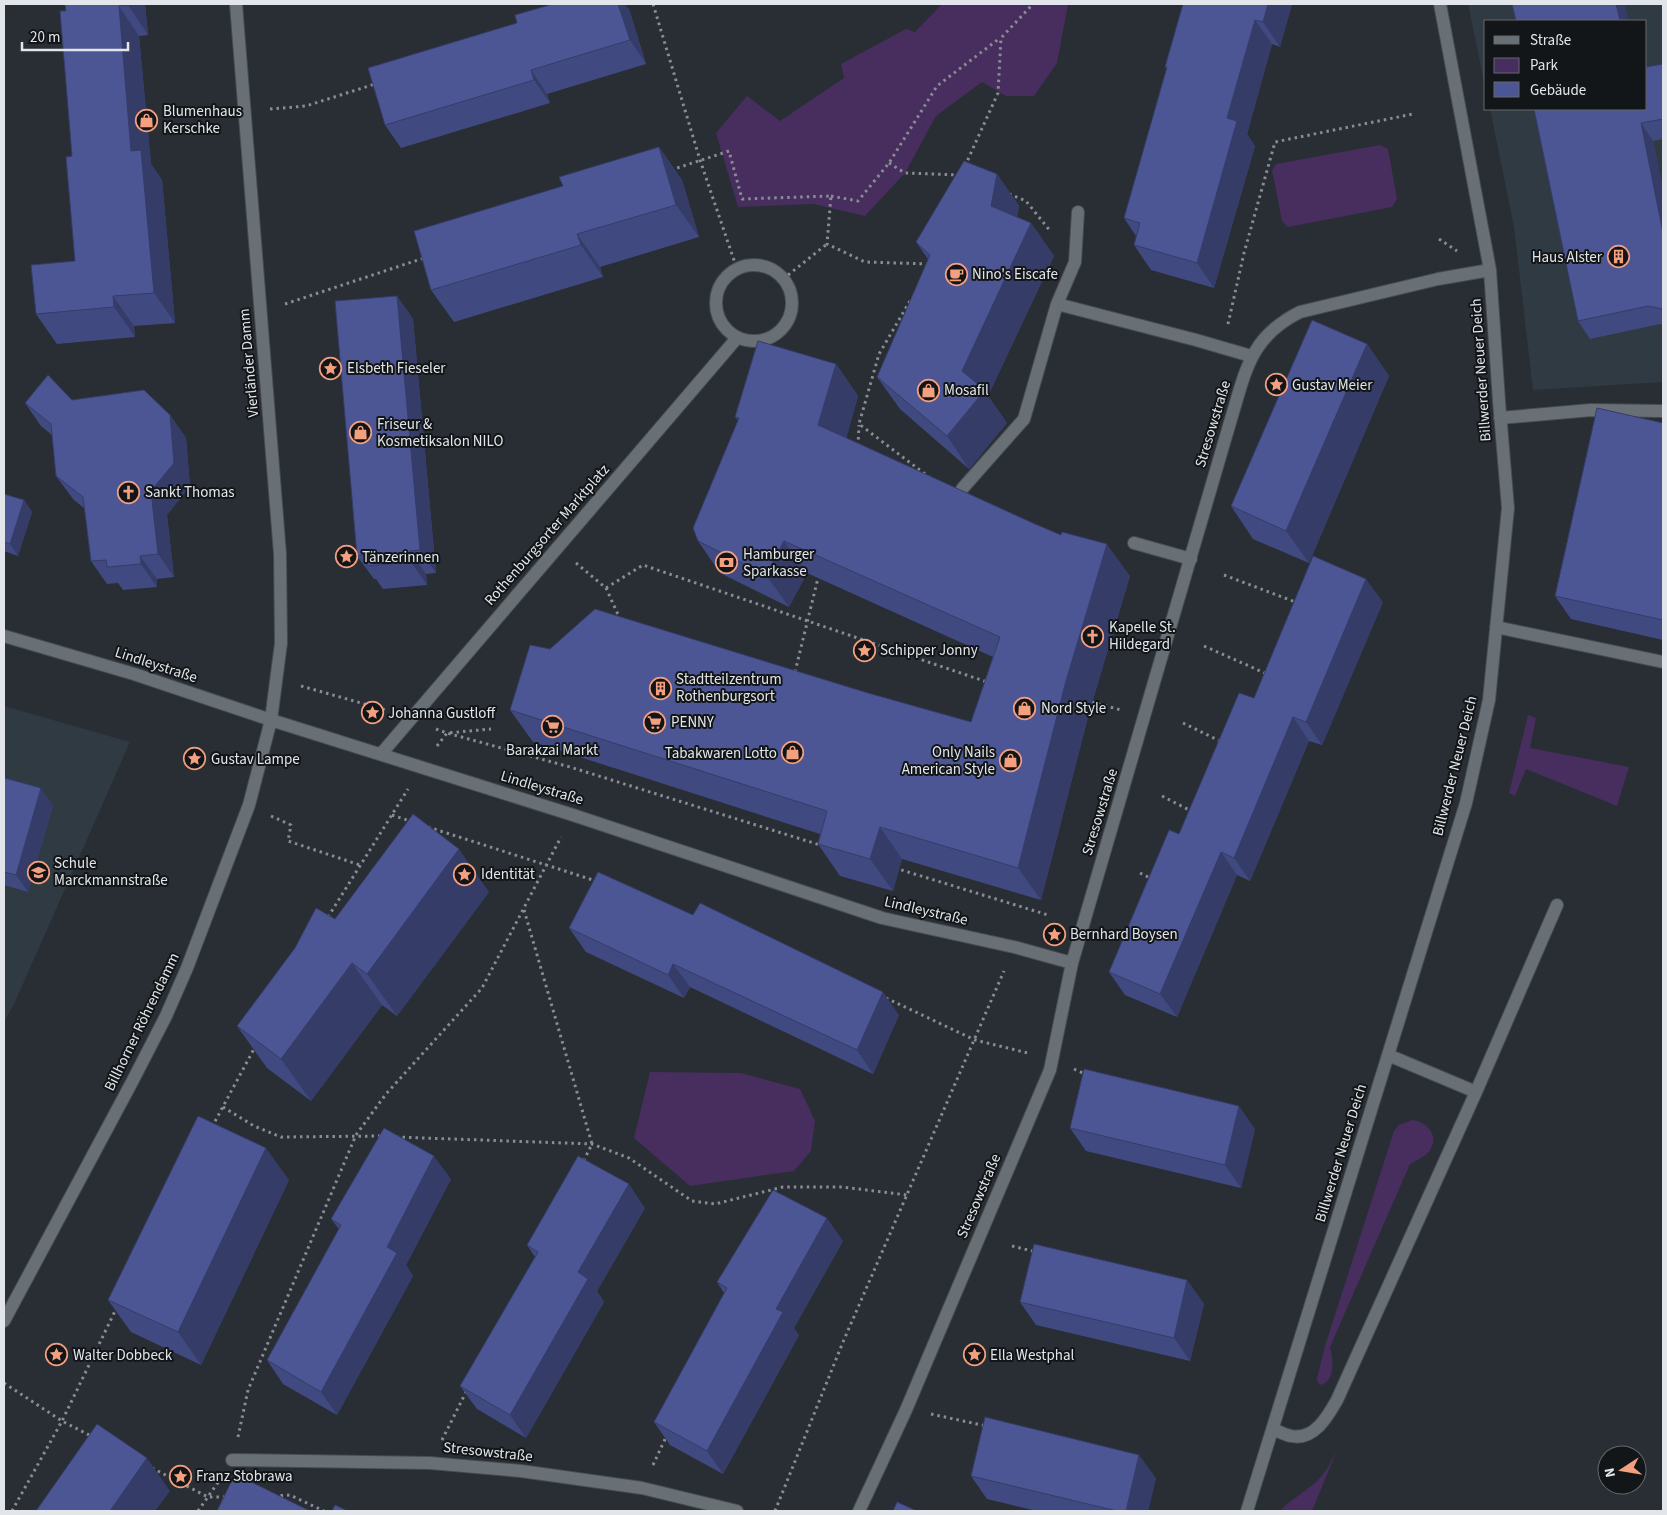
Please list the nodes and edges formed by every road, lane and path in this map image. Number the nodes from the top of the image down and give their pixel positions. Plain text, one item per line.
1 (236, 4) edge
2 (653, 4) edge
3 (1033, 4) edge
4 (1440, 4) edge
5 (1001, 38) junction
6 (382, 82) edge
7 (244, 111) junction
8 (1413, 114) dead end
9 (700, 160) junction
10 (889, 163) junction
11 (964, 167) edge
12 (664, 172) edge
13 (958, 184) edge
14 (1007, 193) dead end
15 (831, 196) junction
16 (1078, 212) dead end
17 (827, 244) junction
18 (424, 258) edge
19 (1075, 262) junction
20 (737, 269) junction
21 (1490, 270) junction
22 (927, 272) edge
23 (783, 279) junction
24 (912, 297) edge
25 (1057, 304) junction
26 (261, 312) junction
27 (737, 338) junction
28 (1224, 348) junction
29 (1251, 356) junction
30 (1663, 411) edge
31 (1500, 418) junction
32 (859, 424) junction
33 (857, 452) edge
34 (962, 489) joint
35 (1134, 542) dead end
36 (558, 548) junction
37 (1191, 558) junction
38 (1224, 575) dead end
39 (818, 578) edge
40 (606, 588) junction
41 (1298, 603) edge
42 (620, 619) edge
43 (807, 620) junction
44 (1496, 627) junction
45 (4, 636) edge
46 (1204, 646) dead end
47 (1663, 662) edge
48 (786, 670) edge
49 (1268, 675) edge
50 (276, 678) junction
51 (988, 682) edge
52 (412, 718) junction
53 (271, 720) junction
54 (1183, 723) dead end
55 (491, 729) dead end
56 (447, 733) junction
57 (1224, 743) edge
58 (381, 754) junction
59 (422, 768) junction
60 (1162, 796) dead end
61 (249, 805) junction
62 (1195, 812) edge
63 (392, 815) junction
64 (573, 815) junction
65 (828, 847) edge
66 (360, 865) junction
67 (547, 866) junction
68 (895, 868) edge
69 (1140, 873) dead end
70 (1156, 880) edge
71 (600, 882) edge
72 (1557, 905) dead end
73 (524, 909) junction
74 (1048, 916) dead end
75 (325, 922) edge
76 (1014, 947) junction
77 (1072, 963) junction
78 (886, 998) dead end
79 (259, 1039) edge
80 (974, 1040) junction
81 (1388, 1056) junction
82 (1052, 1059) junction
83 (1093, 1076) edge
84 (1476, 1092) junction
85 (223, 1107) junction
86 (209, 1132) edge
87 (356, 1135) junction
88 (386, 1136) edge
89 (396, 1137) edge
90 (592, 1144) junction
91 (578, 1170) edge
92 (783, 1187) junction
93 (907, 1195) junction
94 (779, 1196) edge
95 (1012, 1246) dead end
96 (1040, 1253) edge
97 (121, 1300) edge
98 (4, 1321) edge
99 (4, 1383) edge
100 (471, 1383) edge
101 (906, 1410) junction
102 (62, 1421) junction
103 (671, 1426) edge
104 (989, 1426) edge
105 (1272, 1429) junction
106 (96, 1439) edge
107 (232, 1460) junction
108 (430, 1463) junction
109 (148, 1466) dead end
110 (642, 1488) junction
111 (235, 1496) edge
112 (272, 1496) edge
113 (208, 1497) junction
114 (12, 1511) edge
115 (198, 1511) edge
116 (324, 1511) edge
117 (737, 1511) edge
118 (775, 1511) edge
119 (859, 1511) edge
120 (1247, 1511) edge

1 - 7 street, Vierländer Damm
2 - 9 path
3 - 5 path
4 - 21 street, Billwerder Neuer Deich
5 - 10 path
5 - 11 path
6 - 7 path
7 - 26 street, Vierländer Damm
8 - 28 path
9 - 12 path
9 - 15 path
9 - 20 path
10 - 13 path
10 - 15 path
14 - 19 path
15 - 17 path
16 - 19 street
17 - 22 path
17 - 23 path
18 - 26 path
19 - 25 street
20 - 23 street
20 - 27 street
21 - 29 street, Stresowstraße
21 - 31 street, Billwerder Neuer Deich
23 - 27 street
24 - 32 path
25 - 28 street
25 - 34 street
26 - 50 street, Vierländer Damm
27 - 36 street, Rothenburgsorter Marktplatz
28 - 29 street
29 - 37 street, Stresowstraße
30 - 31 street
31 - 44 street, Billwerder Neuer Deich
32 - 33 path
32 - 34 path
35 - 37 street
36 - 40 path
36 - 52 street, Rothenburgsorter Marktplatz
37 - 77 street, Stresowstraße
38 - 41 path
39 - 43 path
40 - 42 path
40 - 43 path
43 - 48 path
43 - 51 path
44 - 47 street
44 - 81 street, Billwerder Neuer Deich
45 - 53 street, Lindleystraße
46 - 49 path
50 - 52 path
50 - 53 street, Vierländer Damm
52 - 56 path
52 - 58 street, Rothenburgsorter Marktplatz
53 - 58 street, Lindleystraße
53 - 61 street, Billhorner Röhrendamm
54 - 57 path
55 - 56 path
56 - 59 path
56 - 65 path
58 - 59 street, Lindleystraße
59 - 63 path
59 - 64 street, Lindleystraße
60 - 62 path
61 - 66 path
61 - 98 street, Billhorner Röhrendamm
63 - 66 path
63 - 67 path
64 - 67 path
64 - 76 street, Lindleystraße
66 - 75 path
67 - 71 path
67 - 73 path
68 - 74 path
69 - 70 path
72 - 84 street
73 - 87 path
73 - 90 path
76 - 77 street, Lindleystraße
76 - 80 path
77 - 82 street, Stresowstraße
78 - 80 path
79 - 85 path
80 - 82 path
80 - 93 path
81 - 84 street
81 - 105 street, Billwerder Neuer Deich
82 - 83 path
82 - 101 street, Stresowstraße
84 - 105 street
85 - 86 path
85 - 87 path
87 - 88 path
87 - 107 path
89 - 90 path
90 - 91 path
90 - 92 path
92 - 93 path
92 - 94 path
93 - 118 path
95 - 96 path
97 - 102 path
99 - 102 path
100 - 108 path
101 - 104 path
101 - 119 street, Stresowstraße
102 - 106 path
102 - 114 path
103 - 110 path
105 - 120 street, Billwerder Neuer Deich
107 - 108 street, Stresowstraße
107 - 113 path
108 - 110 street, Stresowstraße
109 - 113 path
110 - 117 street, Stresowstraße
111 - 113 path
112 - 116 path
113 - 115 path

